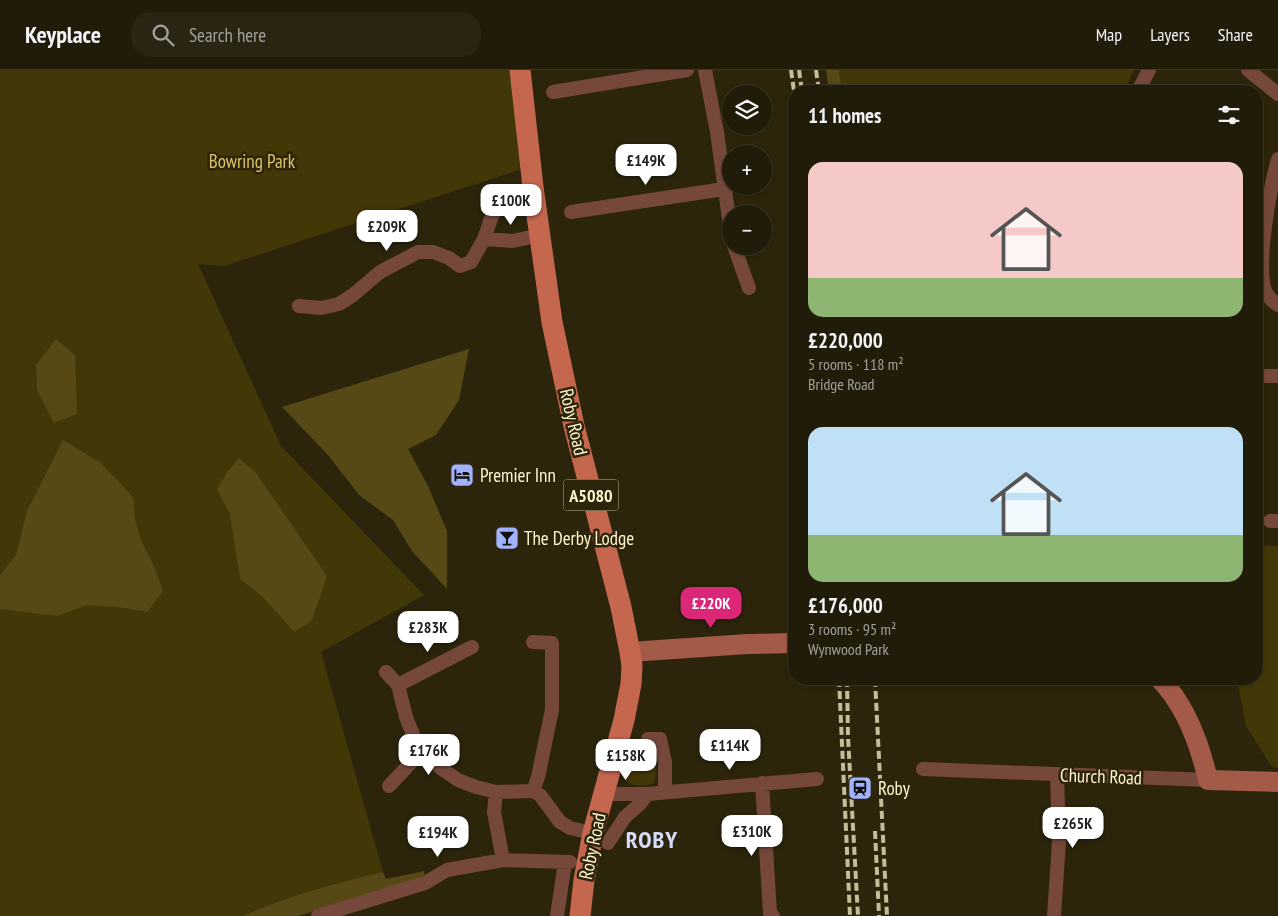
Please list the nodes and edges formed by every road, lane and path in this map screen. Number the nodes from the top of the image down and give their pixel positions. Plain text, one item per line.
1 (520, 70) edge
2 (687, 70) edge
3 (705, 70) edge
4 (1149, 70) edge
5 (1248, 70) edge
6 (1141, 85) edge
7 (553, 92) dead end
8 (1278, 94) edge
9 (1278, 159) edge
10 (722, 172) edge
11 (533, 187) junction
12 (722, 188) edge
13 (571, 212) dead end
14 (1263, 228) edge
15 (540, 235) junction
16 (484, 239) junction
17 (737, 255) edge
18 (1263, 274) edge
19 (749, 288) dead end
20 (1278, 305) edge
21 (299, 306) dead end
22 (1263, 376) edge
23 (1278, 376) edge
24 (533, 642) dead end
25 (788, 643) edge
26 (472, 647) dead end
27 (630, 652) junction
28 (386, 672) dead end
29 (398, 685) junction
30 (1165, 685) edge
31 (648, 739) dead end
32 (422, 751) junction
33 (923, 769) dead end
34 (1058, 774) junction
35 (817, 779) dead end
36 (1208, 780) junction
37 (1278, 782) edge
38 (762, 783) junction
39 (389, 786) dead end
40 (533, 791) junction
41 (496, 792) junction
42 (665, 792) junction
43 (604, 794) junction
44 (647, 794) junction
45 (601, 838) junction
46 (503, 860) junction
47 (318, 916) edge
48 (557, 916) edge
49 (580, 916) edge
50 (774, 916) edge
51 (1054, 916) edge

1 - 11 main road, Roby Road / A5080
2 - 7 street
3 - 10 street
4 - 6 street
5 - 8 street
9 - 14 street
11 - 15 main road, Roby Road / A5080
11 - 16 street
12 - 13 street
15 - 16 street
15 - 27 main road, Roby Road / A5080
16 - 21 street
17 - 19 street
18 - 20 street
22 - 23 street
24 - 40 street
25 - 27 street
26 - 29 street
27 - 43 main road, Roby Road / A5080
28 - 29 street
29 - 32 street
30 - 36 street
31 - 42 street
32 - 39 street
32 - 41 street
33 - 34 street, Church Road
34 - 36 street, Church Road
34 - 51 street
35 - 38 street
36 - 37 street, Church Road
38 - 42 street
38 - 50 street
40 - 41 street
40 - 45 street
41 - 46 street
42 - 44 street
43 - 44 street
43 - 45 main road, Roby Road / A5080
44 - 45 street
45 - 49 main road, Roby Road / A5080
46 - 47 street
46 - 48 street

